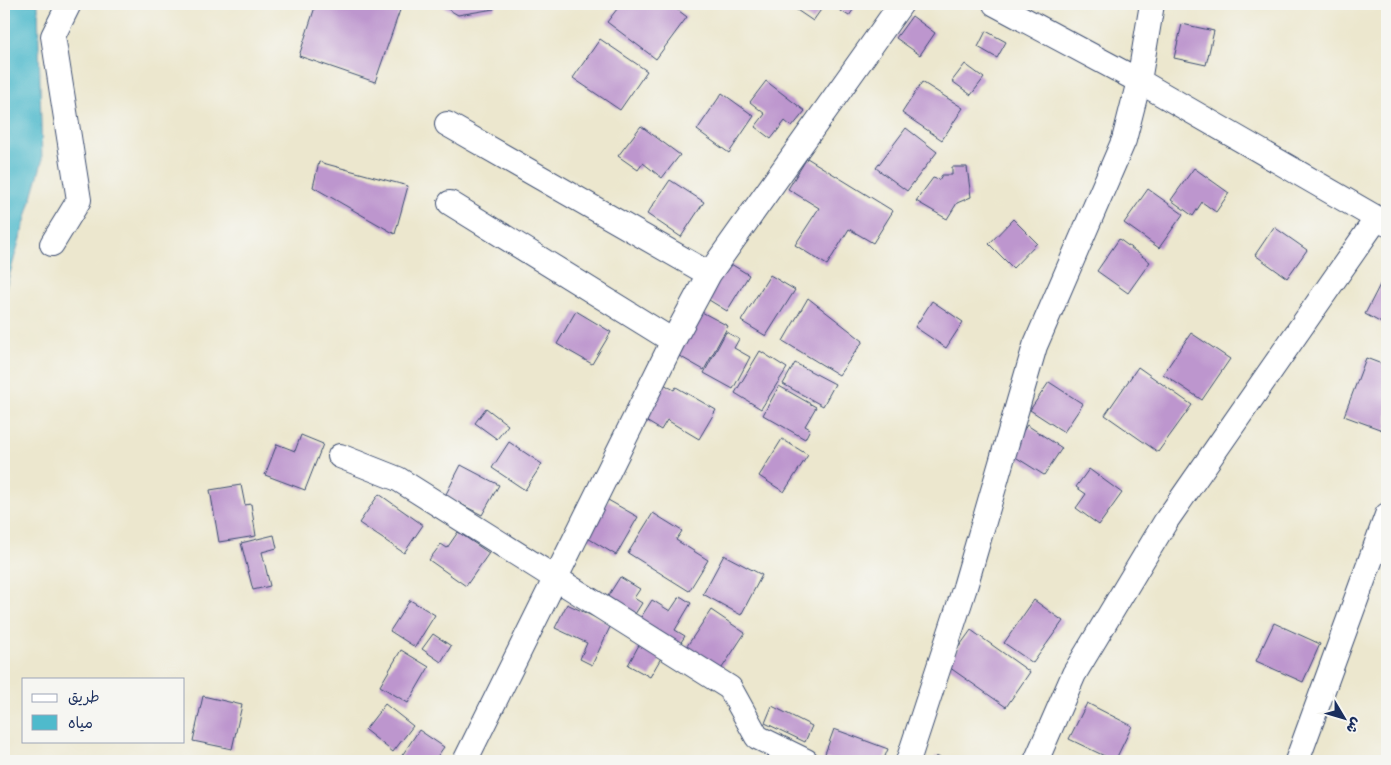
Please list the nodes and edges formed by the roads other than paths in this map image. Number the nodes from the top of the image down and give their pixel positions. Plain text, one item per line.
1 (68, 4) edge
2 (901, 4) edge
3 (995, 4) edge
4 (1152, 4) edge
5 (1139, 80) junction
6 (447, 124) dead end
7 (450, 203) dead end
8 (1382, 221) edge
9 (52, 244) dead end
10 (709, 274) junction
11 (672, 341) junction
12 (340, 456) dead end
13 (1387, 515) edge
14 (555, 579) junction
15 (465, 761) edge
16 (806, 761) edge
17 (908, 761) edge
18 (1036, 761) edge
19 (1296, 761) edge

1 - 9 street
2 - 10 street
3 - 5 street
4 - 5 street
5 - 8 street
5 - 17 street
6 - 10 street
7 - 11 street
8 - 18 street
10 - 11 street
11 - 14 street
12 - 14 street
13 - 19 street
14 - 15 street
14 - 16 street

